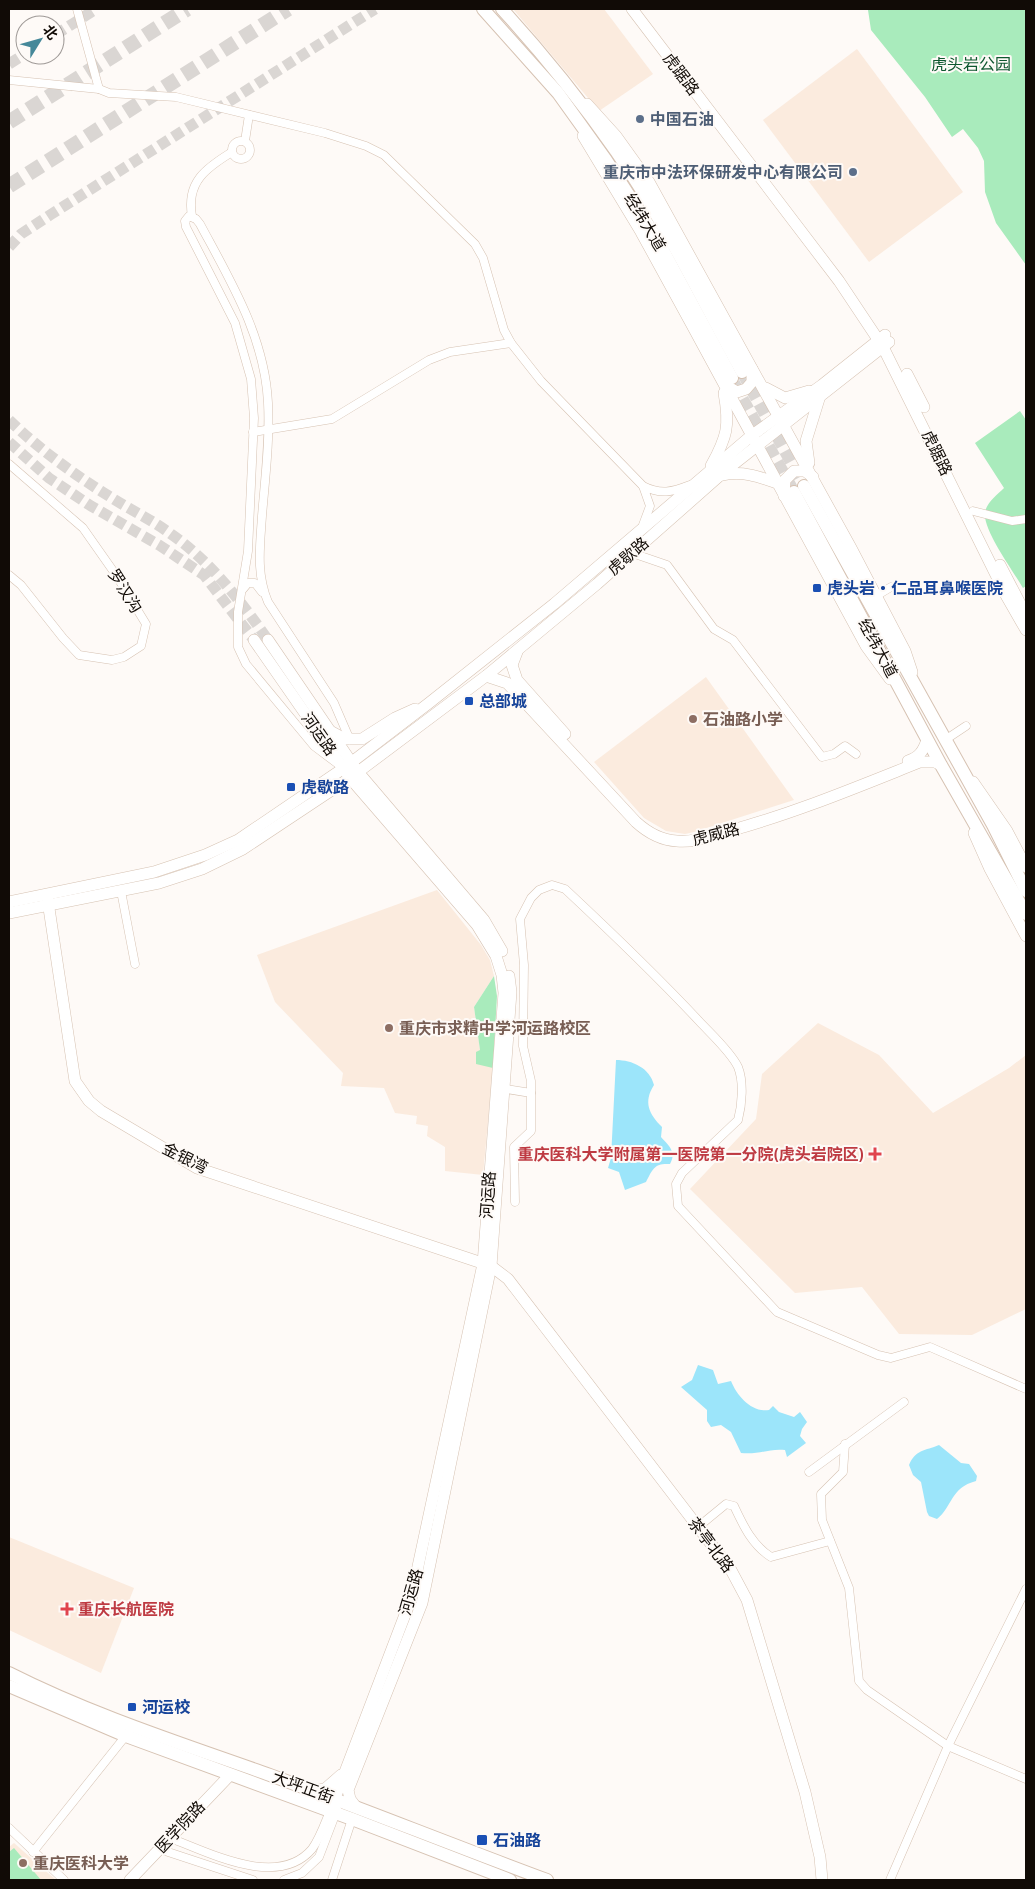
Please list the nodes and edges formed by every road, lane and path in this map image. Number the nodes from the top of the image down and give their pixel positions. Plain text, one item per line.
1 (78, 9) edge
2 (483, 9) edge
3 (502, 9) edge
4 (632, 9) edge
5 (9, 80) edge
6 (99, 89) junction
7 (249, 115) junction
8 (245, 141) junction
9 (232, 152) junction
10 (192, 216) junction
11 (884, 341) junction
12 (511, 343) junction
13 (737, 375) junction
14 (763, 386) junction
15 (822, 386) junction
16 (819, 398) junction
17 (782, 421) junction
18 (268, 431) junction
19 (254, 432) junction
20 (754, 441) junction
21 (9, 464) edge
22 (708, 471) junction
23 (720, 476) junction
24 (777, 483) junction
25 (694, 484) junction
26 (643, 486) junction
27 (799, 488) junction
28 (974, 511) junction
29 (1026, 519) edge
30 (641, 531) junction
31 (632, 553) junction
32 (9, 575) edge
33 (891, 587) dead end
34 (242, 590) junction
35 (876, 596) junction
36 (268, 602) junction
37 (1026, 615) edge
38 (1026, 630) edge
39 (254, 640) tunnel mouth
40 (268, 640) tunnel mouth
41 (517, 651) junction
42 (486, 676) junction
43 (923, 701) junction
44 (429, 704) junction
45 (966, 726) dead end
46 (330, 730) junction
47 (350, 740) junction
48 (928, 740) junction
49 (945, 740) junction
50 (856, 754) dead end
51 (956, 761) junction
52 (941, 765) junction
53 (351, 770) junction
54 (959, 797) junction
55 (1026, 868) edge
56 (121, 891) junction
57 (1026, 891) edge
58 (47, 900) junction
59 (9, 902) edge
60 (9, 913) edge
61 (1026, 914) edge
62 (1026, 936) edge
63 (135, 964) dead end
64 (506, 1089) junction
65 (531, 1093) junction
66 (515, 1202) dead end
67 (487, 1265) junction
68 (1026, 1389) edge
69 (904, 1402) dead end
70 (845, 1444) junction
71 (809, 1472) dead end
72 (698, 1527) junction
73 (830, 1541) junction
74 (1026, 1588) edge
75 (9, 1673) edge
76 (9, 1686) edge
77 (56, 1701) junction
78 (130, 1731) junction
79 (948, 1746) junction
80 (346, 1768) junction
81 (230, 1775) junction
82 (1026, 1779) edge
83 (312, 1790) junction
84 (334, 1808) junction
85 (354, 1813) junction
86 (9, 1828) edge
87 (170, 1838) junction
88 (324, 1848) junction
89 (159, 1849) junction
90 (33, 1852) junction
91 (64, 1880) edge
92 (130, 1880) edge
93 (253, 1880) edge
94 (284, 1880) edge
95 (332, 1880) edge
96 (510, 1880) edge
97 (547, 1880) edge
98 (822, 1880) edge
99 (890, 1880) edge

1 - 6 street
2 - 13 main road, 经纬大道
3 - 13 main road, 经纬大道
4 - 11 main road, 虎踞路
5 - 6 street
6 - 7 street
7 - 8 street
7 - 12 street
8 - 9 street
8 - 9 street
9 - 10 street
10 - 18 street
10 - 19 street
11 - 15 main road, 虎歇路
11 - 16 main road, 虎歇路
11 - 28 main road, 虎踞路
11 - 38 main road, 虎踞路
12 - 18 street
12 - 26 street
13 - 14 main road
13 - 20 main road
13 - 22 main road
14 - 15 main road
14 - 17 main road
15 - 17 main road, 虎歇路
16 - 17 main road, 虎歇路
16 - 27 main road
17 - 20 main road, 虎歇路
17 - 27 main road
18 - 19 street
18 - 36 street
19 - 34 street
20 - 22 main road, 虎歇路
20 - 23 main road, 虎歇路
20 - 24 main road
21 - 32 street, 罗汉沟
22 - 25 main road, 虎歇路
23 - 24 main road
23 - 31 main road, 虎歇路
24 - 27 main road
25 - 26 street
25 - 30 main road, 虎歇路
26 - 30 street
27 - 35 main road
27 - 43 main road
27 - 48 main road, 经纬大道
28 - 29 street
28 - 37 main road, 虎踞路
30 - 44 main road, 虎歇路
31 - 41 main road, 虎歇路
31 - 50 street
33 - 35 street
34 - 36 street
34 - 53 street
35 - 43 main road
36 - 47 street
39 - 53 main road, 河运路
40 - 46 main road, 河运路
41 - 42 main road, 虎歇路
41 - 48 main road, 虎威路
42 - 52 main road, 虎威路
42 - 53 main road, 虎歇路
43 - 49 main road
44 - 47 main road
44 - 53 main road, 虎歇路
45 - 49 street
46 - 47 main road
46 - 53 main road, 河运路
48 - 52 main road, 经纬大道
49 - 51 main road
51 - 55 main road
51 - 57 main road
52 - 54 main road, 经纬大道
53 - 56 main road, 虎歇路
53 - 58 main road, 虎歇路
53 - 64 main road, 河运路
53 - 67 main road, 河运路
54 - 61 main road, 经纬大道
54 - 62 main road
56 - 58 main road, 虎歇路
56 - 63 street
58 - 59 main road, 虎歇路
58 - 60 main road, 虎歇路
58 - 67 main road, 金银湾
64 - 65 street
64 - 67 main road, 河运路
65 - 66 street
65 - 68 street
67 - 72 main road, 茶亭北路
67 - 80 main road, 河运路
67 - 85 main road, 河运路
69 - 70 street
70 - 71 street
70 - 73 street
72 - 73 street
72 - 98 main road, 茶亭北路
73 - 79 street
74 - 79 street
75 - 77 main road
76 - 77 main road
77 - 78 main road, 大坪正街
78 - 81 main road, 大坪正街
78 - 83 main road, 大坪正街
78 - 90 street
79 - 82 street
79 - 99 street
80 - 83 main road
80 - 84 main road, 河运路
81 - 84 main road, 大坪正街
81 - 87 main road, 医学院路
83 - 84 main road, 大坪正街
84 - 85 main road, 大坪正街
84 - 87 street
84 - 88 street
85 - 88 street
85 - 95 street
85 - 96 main road, 大坪正街
85 - 97 main road, 大坪正街
86 - 90 street
87 - 89 main road, 医学院路
88 - 94 street
89 - 92 main road, 医学院路
89 - 93 street
90 - 91 street

